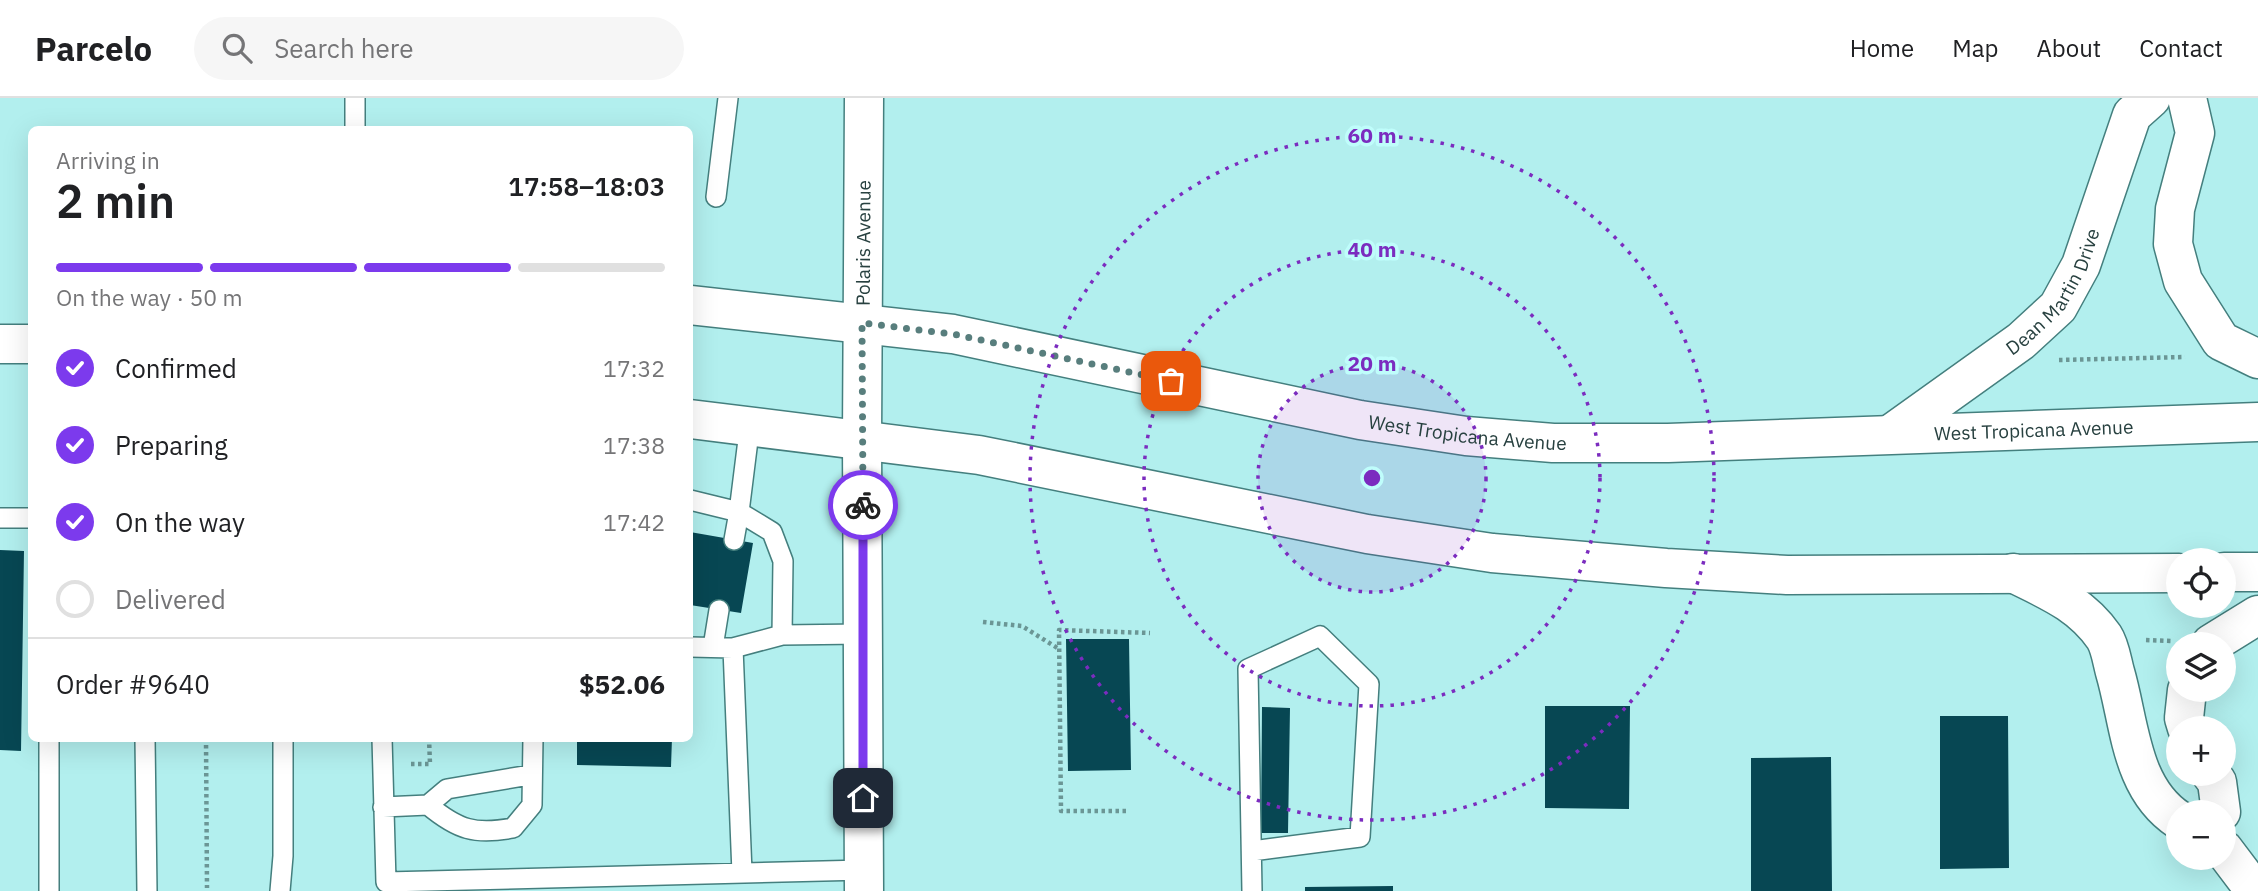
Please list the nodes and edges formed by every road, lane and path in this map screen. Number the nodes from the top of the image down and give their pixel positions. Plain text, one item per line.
1 (355, 98) edge
2 (728, 98) edge
3 (864, 98) edge
4 (2151, 98) edge
5 (2187, 98) edge
6 (355, 126) edge
7 (716, 197) dead end
8 (693, 305) edge
9 (862, 323) junction
10 (0, 344) edge
11 (28, 344) edge
12 (2185, 357) dead end
13 (2258, 359) edge
14 (2051, 361) dead end
15 (693, 419) edge
16 (2258, 422) edge
17 (750, 424) junction
18 (1891, 434) junction
19 (863, 439) junction
20 (693, 501) edge
21 (739, 512) junction
22 (0, 518) edge
23 (28, 518) edge
24 (734, 540) dead end
25 (2236, 572) edge
26 (2258, 572) edge
27 (2013, 573) junction
28 (2166, 573) edge
29 (719, 610) dead end
30 (2258, 615) edge
31 (983, 622) dead end
32 (2230, 632) edge
33 (1150, 633) dead end
34 (863, 634) junction
35 (782, 635) junction
36 (2134, 639) dead end
37 (2166, 640) edge
38 (693, 647) edge
39 (723, 648) junction
40 (1059, 649) junction
41 (48, 742) edge
42 (145, 742) edge
43 (206, 742) edge
44 (283, 742) edge
45 (382, 742) edge
46 (533, 742) edge
47 (530, 775) junction
48 (428, 805) junction
49 (383, 807) junction
50 (1126, 811) dead end
51 (2166, 811) edge
52 (1252, 850) junction
53 (2236, 862) edge
54 (742, 873) junction
55 (864, 881) edge
56 (207, 888) dead end
57 (49, 891) edge
58 (147, 891) edge
59 (279, 891) edge
60 (1252, 891) edge
61 (2255, 891) edge

1 - 6 lane
2 - 7 lane
3 - 9 main road, Polaris Avenue
4 - 18 main road, Dean Martin Drive
5 - 13 main road
8 - 9 main road, West Tropicana Avenue
9 - 18 main road, West Tropicana Avenue
9 - 19 main road, Polaris Avenue
10 - 11 main road
12 - 14 path
15 - 17 main road
16 - 18 main road, West Tropicana Avenue
17 - 19 main road
17 - 21 lane
19 - 27 main road
19 - 34 main road, Polaris Avenue
20 - 21 lane
21 - 24 lane
21 - 35 lane
22 - 23 lane
25 - 26 main road
27 - 28 main road
27 - 51 main road
29 - 39 lane
30 - 32 main road
31 - 40 path
33 - 40 path
34 - 35 lane
34 - 55 main road, Polaris Avenue
35 - 39 lane
36 - 37 path
38 - 39 lane
39 - 54 lane
40 - 50 path
41 - 57 lane
42 - 58 lane
43 - 56 path
44 - 59 lane
45 - 49 lane
46 - 47 lane
47 - 48 lane
47 - 48 lane
48 - 49 lane
49 - 54 lane
52 - 52 lane
52 - 60 lane
53 - 61 main road
54 - 55 lane

